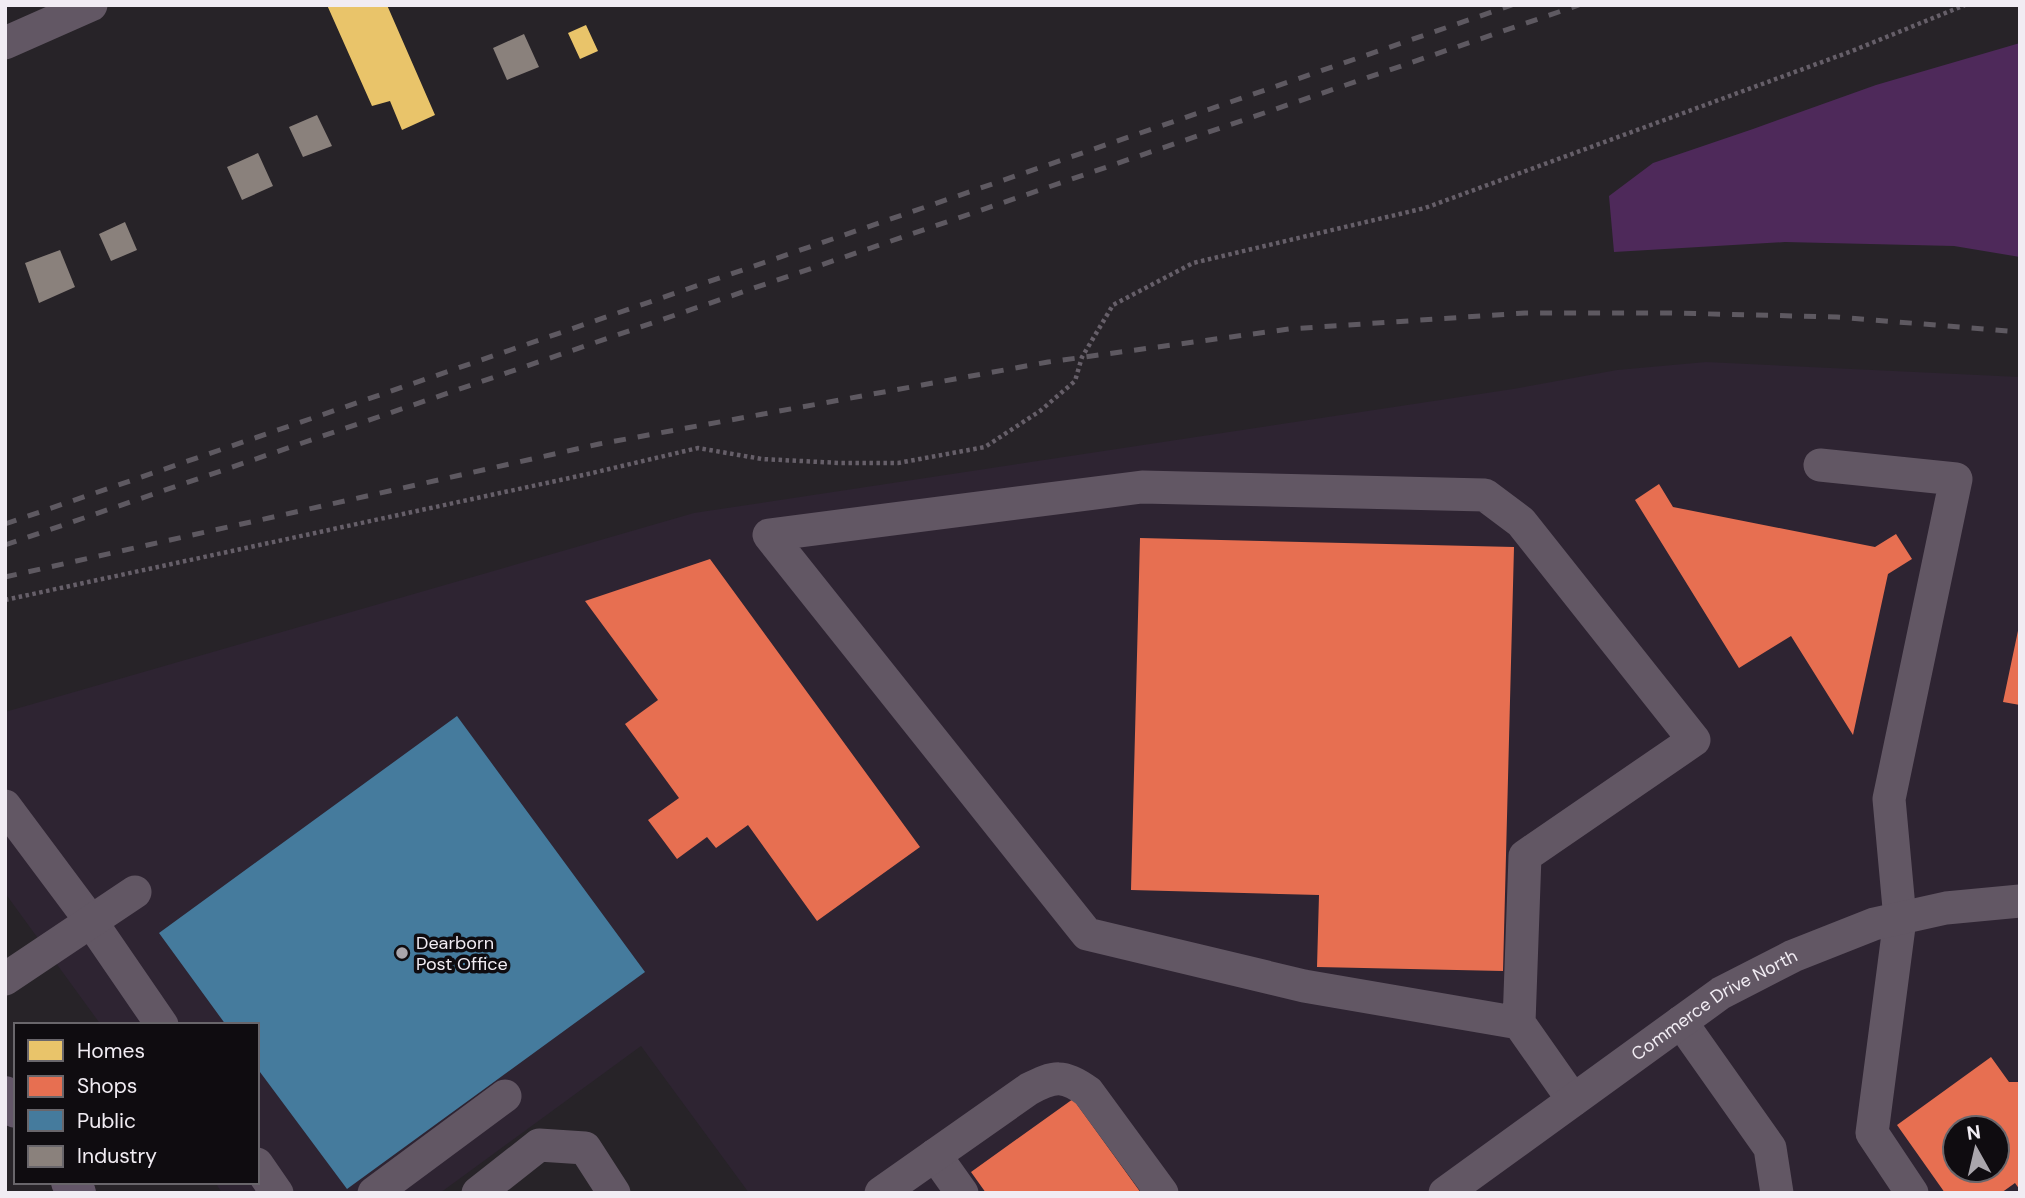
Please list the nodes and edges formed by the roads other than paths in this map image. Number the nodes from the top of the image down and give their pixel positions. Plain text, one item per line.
1 (91, 5) edge
2 (5, 43) edge
3 (1820, 465) dead end
4 (5, 806) edge
5 (135, 892) dead end
6 (2020, 901) edge
7 (1900, 919) junction
8 (90, 920) junction
9 (5, 979) edge
10 (1681, 1022) junction
11 (161, 1023) edge
12 (1519, 1023) junction
13 (505, 1096) dead end
14 (1573, 1100) junction
15 (935, 1155) junction
16 (259, 1167) edge
17 (277, 1193) edge
18 (374, 1193) edge
19 (478, 1193) edge
20 (614, 1193) edge
21 (881, 1193) edge
22 (962, 1193) edge
23 (1162, 1193) edge
24 (1445, 1193) edge
25 (1777, 1193) edge
26 (1912, 1193) edge

1 - 2 street
3 - 7 street
4 - 8 street
5 - 8 street
6 - 7 street, Commerce Drive North
7 - 10 street, Commerce Drive North
7 - 26 street
8 - 9 street
8 - 11 street
10 - 14 street, Commerce Drive North
10 - 25 street
12 - 12 street
12 - 14 street
13 - 18 street
14 - 24 street, Commerce Drive North
15 - 21 street
15 - 22 street
15 - 23 street
16 - 17 street
19 - 20 street

